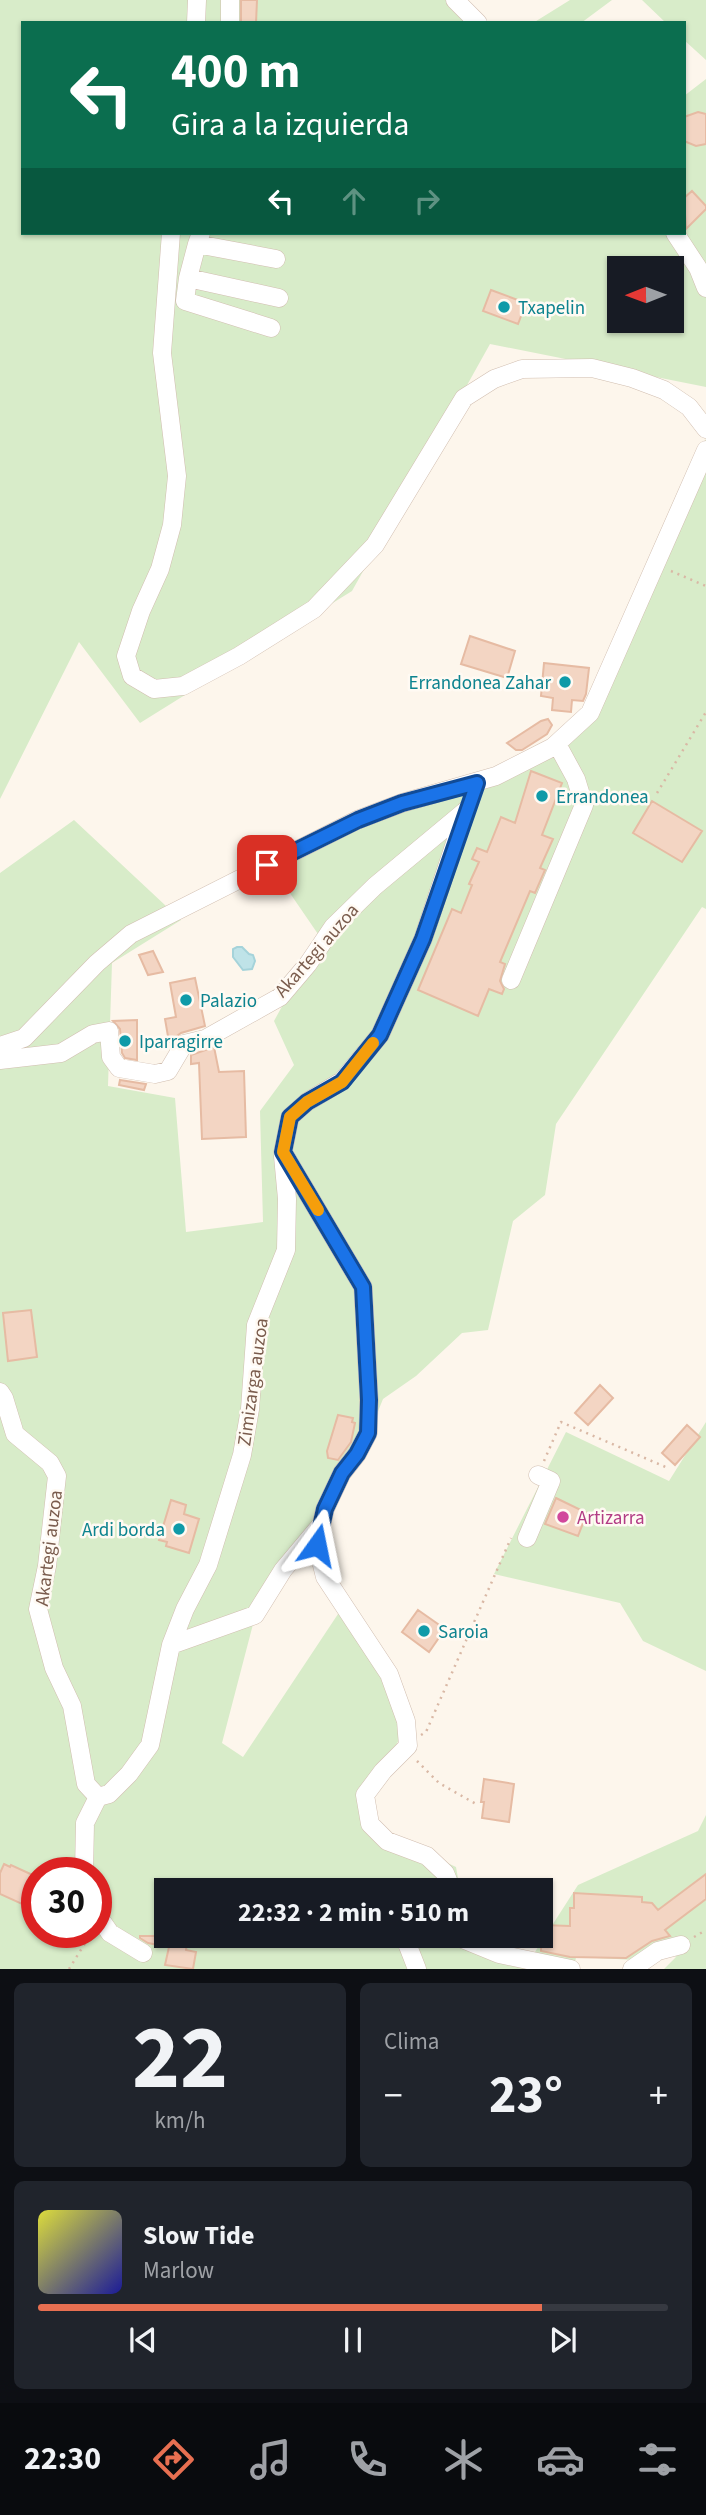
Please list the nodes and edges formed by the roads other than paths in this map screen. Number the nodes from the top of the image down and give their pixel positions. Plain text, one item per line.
1 (197, 0) edge
2 (230, 0) edge
3 (455, 0) edge
4 (196, 21) edge
5 (230, 21) edge
6 (476, 21) edge
7 (171, 235) edge
8 (676, 235) edge
9 (199, 239) edge
10 (276, 259) dead end
11 (188, 278) junction
12 (706, 288) edge
13 (279, 298) dead end
14 (271, 328) dead end
15 (706, 429) edge
16 (706, 450) edge
17 (557, 744) junction
18 (477, 783) junction
19 (466, 810) junction
20 (511, 980) dead end
21 (0, 1046) edge
22 (0, 1060) edge
23 (283, 1152) junction
24 (0, 1392) edge
25 (538, 1475) road end
26 (323, 1522) junction
27 (519, 1537) road end
28 (171, 1645) junction
29 (98, 1797) junction
30 (84, 1857) edge
31 (447, 1878) edge
32 (112, 1934) edge
33 (681, 1945) dead end
34 (409, 1948) edge
35 (484, 1948) edge
36 (143, 1953) dead end
37 (417, 1969) edge
38 (571, 1969) edge
39 (632, 1969) edge

1 - 4 street
2 - 5 street
3 - 6 street
7 - 15 street
8 - 12 street
9 - 10 street
9 - 11 street
11 - 13 street
11 - 14 street
16 - 17 street
17 - 18 street
17 - 20 street
18 - 19 street, Akartegi auzoa
18 - 21 street
19 - 22 street, Akartegi auzoa
19 - 23 street, Zimizarga auzoa
23 - 26 street
23 - 28 street, Zimizarga auzoa
24 - 29 street, Akartegi auzoa
25 - 27 street
26 - 28 street
26 - 31 street
28 - 29 street, Zimizarga auzoa
29 - 30 street
32 - 36 street
33 - 39 street
34 - 37 street
35 - 38 street

